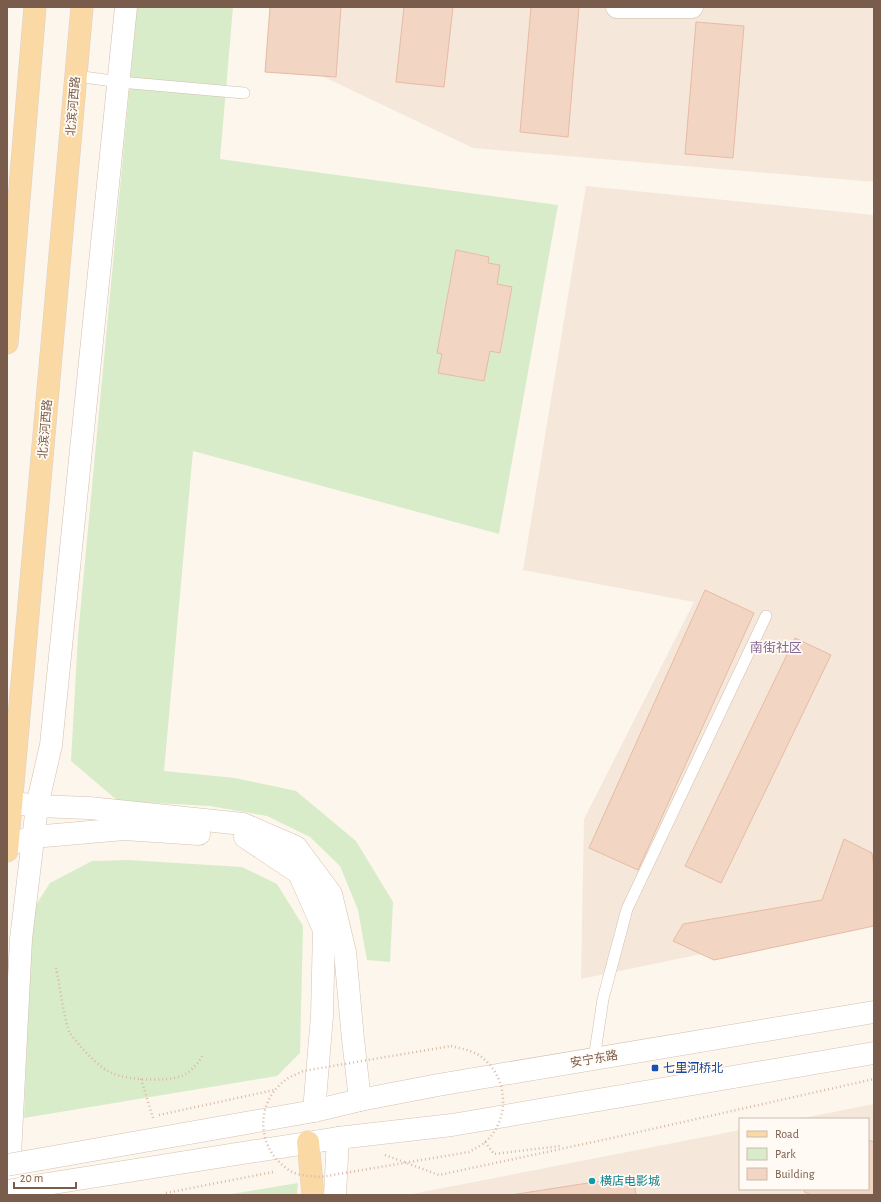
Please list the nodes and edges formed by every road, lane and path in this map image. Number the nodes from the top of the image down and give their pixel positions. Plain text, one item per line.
1 (35, 7) edge
2 (82, 7) edge
3 (126, 7) edge
4 (618, 7) edge
5 (692, 7) edge
6 (76, 76) junction
7 (120, 82) junction
8 (244, 93) dead end
9 (7, 343) edge
10 (766, 616) dead end
11 (10, 802) edge
12 (37, 806) junction
13 (33, 837) junction
14 (7, 846) edge
15 (7, 851) edge
16 (56, 968) dead end
17 (874, 1012) edge
18 (874, 1053) edge
19 (202, 1056) dead end
20 (594, 1059) junction
21 (141, 1079) junction
22 (874, 1079) edge
23 (274, 1090) junction
24 (360, 1100) junction
25 (314, 1111) junction
26 (338, 1138) junction
27 (308, 1142) junction
28 (485, 1142) junction
29 (560, 1146) dead end
30 (381, 1154) dead end
31 (7, 1165) edge
32 (287, 1169) junction
33 (7, 1191) edge
34 (8, 1195) edge
35 (166, 1195) edge
36 (314, 1195) edge
37 (335, 1195) edge

1 - 9 main road
2 - 6 main road, 北滨河西路
3 - 7 main road
4 - 5 main road
6 - 7 lane
6 - 11 main road, 北滨河西路
7 - 8 lane
7 - 12 main road
10 - 20 lane
11 - 12 main road
11 - 14 main road, 北滨河西路
12 - 13 main road
12 - 24 main road
13 - 14 main road
13 - 25 main road
13 - 34 main road
14 - 15 main road, 北滨河西路
16 - 21 path
17 - 20 main road, 安宁东路
18 - 26 main road
19 - 21 path
20 - 24 main road, 安宁东路
21 - 23 path
22 - 30 path
23 - 28 path, bridge
23 - 32 path, bridge
24 - 25 main road, 安宁东路
25 - 31 main road, 安宁东路, bridge
26 - 27 main road
26 - 37 main road
27 - 33 main road, bridge
27 - 36 main road
28 - 29 path
28 - 32 path, bridge
32 - 35 path

